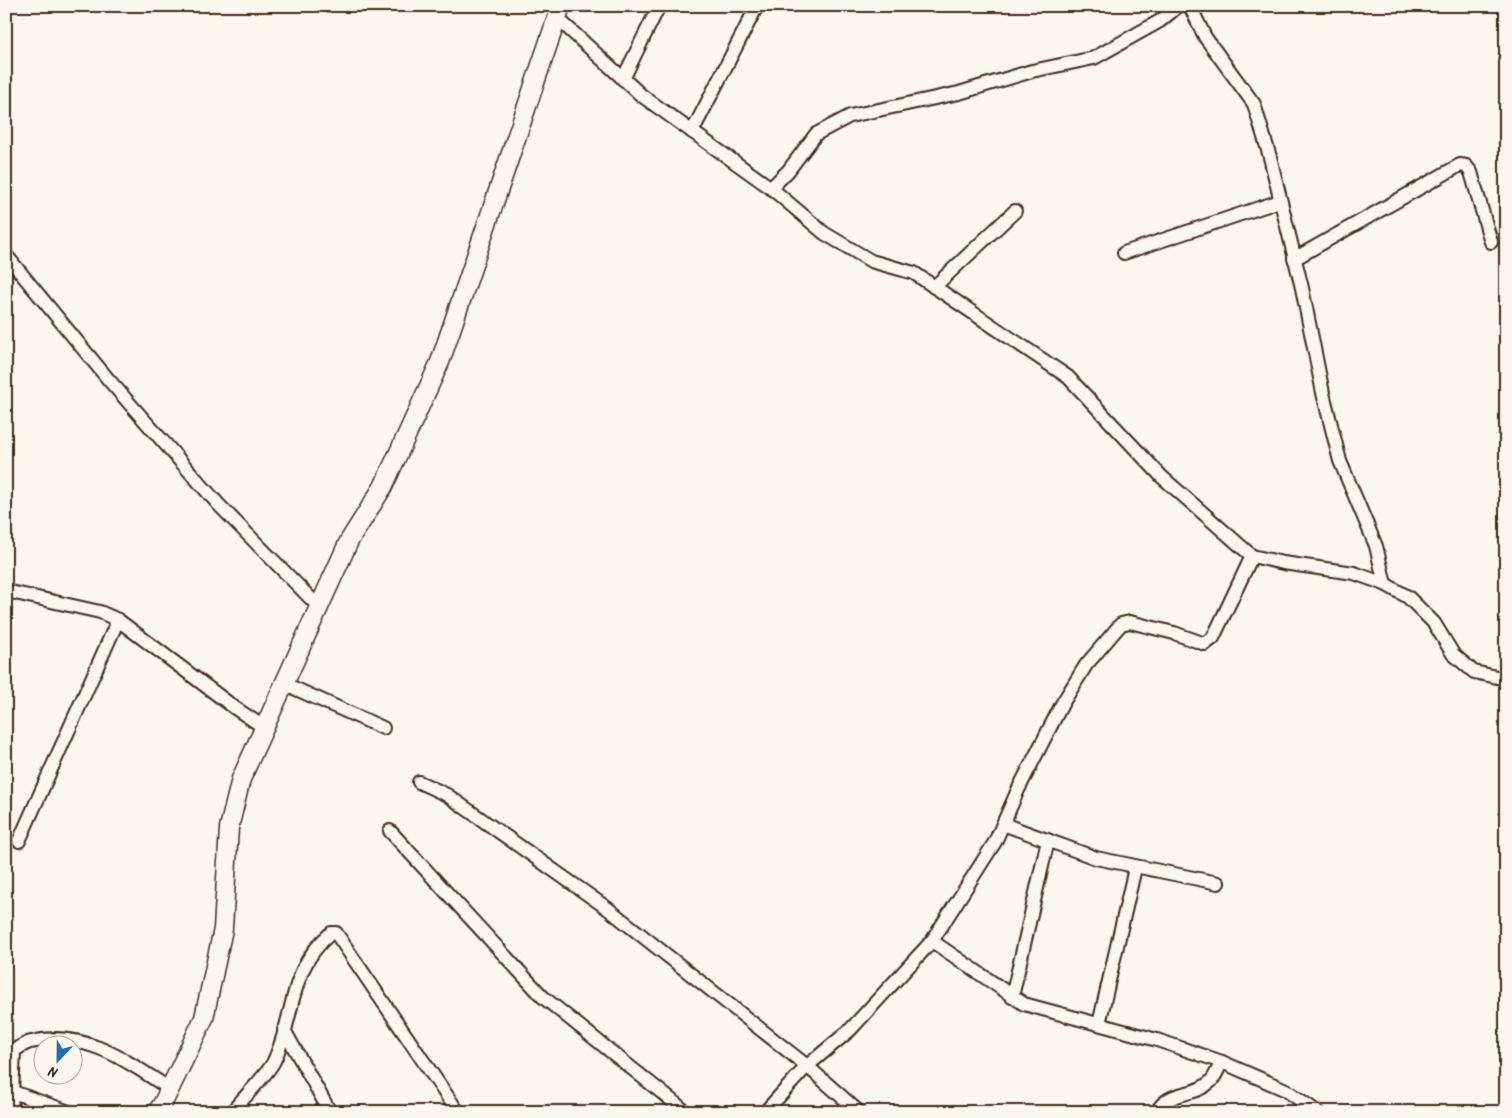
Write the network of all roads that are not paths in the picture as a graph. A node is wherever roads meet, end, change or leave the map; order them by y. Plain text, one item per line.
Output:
1 (658, 6) edge
2 (757, 6) edge
3 (1178, 6) edge
4 (1190, 6) edge
5 (559, 12) edge
6 (623, 79) junction
7 (692, 132) junction
8 (771, 188) junction
9 (1280, 201) junction
10 (1015, 211) dead end
11 (1491, 242) dead end
12 (1124, 253) dead end
13 (6, 255) edge
14 (1294, 260) junction
15 (934, 288) junction
16 (1252, 556) junction
17 (1385, 584) junction
18 (6, 592) edge
19 (319, 608) junction
20 (118, 620) junction
21 (1506, 679) edge
22 (285, 684) junction
23 (265, 728) junction
24 (383, 728) dead end
25 (419, 782) dead end
26 (1003, 824) junction
27 (390, 832) dead end
28 (1048, 840) junction
29 (19, 841) dead end
30 (1135, 868) junction
31 (1218, 883) dead end
32 (932, 941) junction
33 (1012, 997) junction
34 (1099, 1024) junction
35 (284, 1030) junction
36 (10, 1052) edge
37 (1222, 1062) junction
38 (807, 1066) junction
39 (170, 1089) junction
40 (13, 1092) junction
41 (11, 1112) edge
42 (69, 1112) edge
43 (157, 1112) edge
44 (232, 1112) edge
45 (330, 1112) edge
46 (458, 1112) edge
47 (686, 1112) edge
48 (764, 1112) edge
49 (859, 1112) edge
50 (1157, 1112) edge
51 (1316, 1112) edge

1 - 6 street
2 - 7 street
3 - 8 street
4 - 9 street
5 - 6 street
5 - 19 street
6 - 7 street
7 - 8 street
8 - 15 street
9 - 12 street
9 - 14 street
10 - 15 street
11 - 14 street
13 - 19 street
14 - 17 street
15 - 16 street
16 - 17 street
16 - 26 street
17 - 21 street
18 - 20 street
19 - 22 street
20 - 23 street
20 - 29 street
22 - 23 street
22 - 24 street
23 - 39 street
25 - 38 street
26 - 28 street
26 - 32 street
27 - 47 street
28 - 30 street
28 - 33 street
30 - 31 street
30 - 34 street
32 - 33 street
32 - 38 street
33 - 34 street
34 - 37 street
35 - 44 street
35 - 45 street
35 - 46 street
36 - 39 street
36 - 40 street
37 - 50 street
37 - 51 street
38 - 48 street
38 - 49 street
39 - 43 street
40 - 41 street
40 - 42 street

